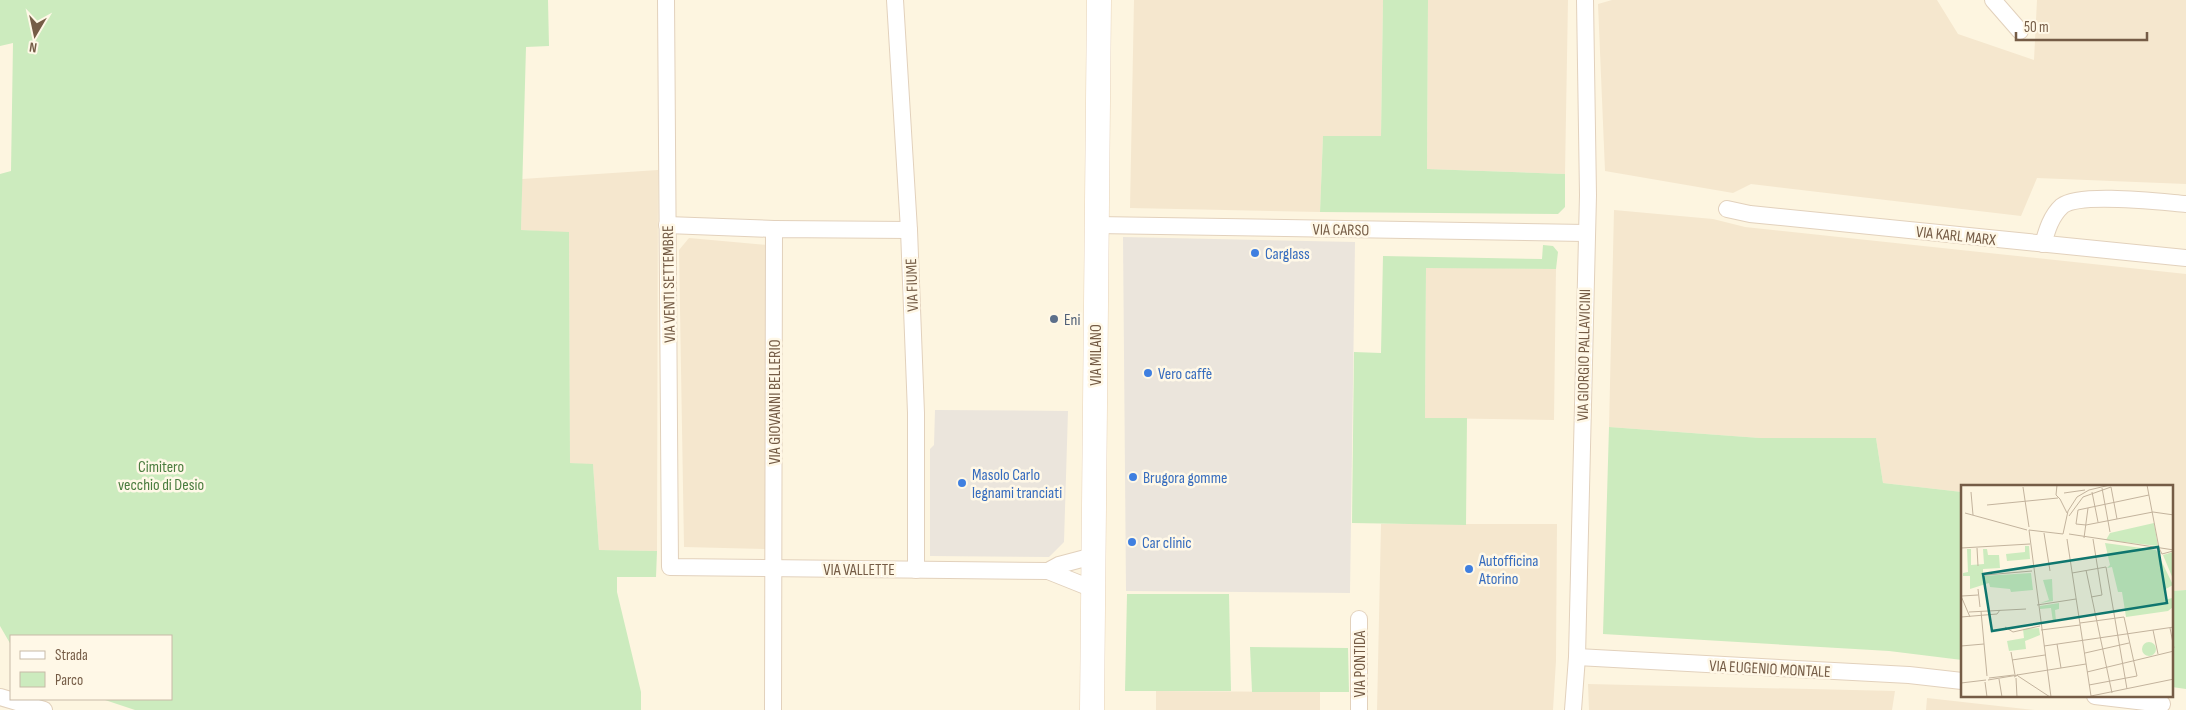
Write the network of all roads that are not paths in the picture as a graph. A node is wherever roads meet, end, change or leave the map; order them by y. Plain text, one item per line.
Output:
1 (666, 0) edge
2 (895, 0) edge
3 (1099, 0) edge
4 (1585, 0) edge
5 (1993, 0) edge
6 (2020, 31) dead end
7 (2186, 204) edge
8 (1727, 210) dead end
9 (667, 225) junction
10 (1096, 225) junction
11 (774, 228) junction
12 (909, 230) junction
13 (1586, 232) junction
14 (2043, 244) junction
15 (2186, 258) edge
16 (1093, 556) junction
17 (670, 567) joint
18 (774, 569) junction
19 (916, 570) junction
20 (1048, 571) junction
21 (1093, 588) junction
22 (1359, 619) dead end
23 (1577, 658) junction
24 (1961, 681) edge
25 (2112, 698) edge
26 (10, 700) edge
27 (2162, 704) dead end
28 (44, 710) edge
29 (773, 710) edge
30 (1092, 710) edge
31 (1358, 710) edge
32 (1573, 710) edge

1 - 9 street, VIA VENTI SETTEMBRE
2 - 12 street, VIA FIUME
3 - 10 main road, VIA MILANO
4 - 13 street, VIA GIORGIO PALLAVICINI
5 - 6 street
7 - 14 street
8 - 14 street, VIA KARL MARX
9 - 11 street
9 - 17 street, VIA VENTI SETTEMBRE
10 - 13 street, VIA CARSO
10 - 16 main road, VIA MILANO
11 - 12 street
11 - 18 street, VIA GIOVANNI BELLERIO
12 - 19 street, VIA FIUME
13 - 23 street, VIA GIORGIO PALLAVICINI
14 - 15 street, VIA KARL MARX
16 - 20 street, VIA VALLETTE
16 - 21 main road, VIA MILANO
17 - 18 street, VIA VALLETTE
18 - 19 street, VIA VALLETTE
18 - 29 street, VIA GIOVANNI BELLERIO
19 - 20 street, VIA VALLETTE
20 - 21 street, VIA VALLETTE
21 - 30 main road, VIA MILANO
22 - 31 street, VIA PONTIDA
23 - 24 street, VIA EUGENIO MONTALE
23 - 32 street, VIA GIORGIO PALLAVICINI
25 - 27 street
26 - 28 street

